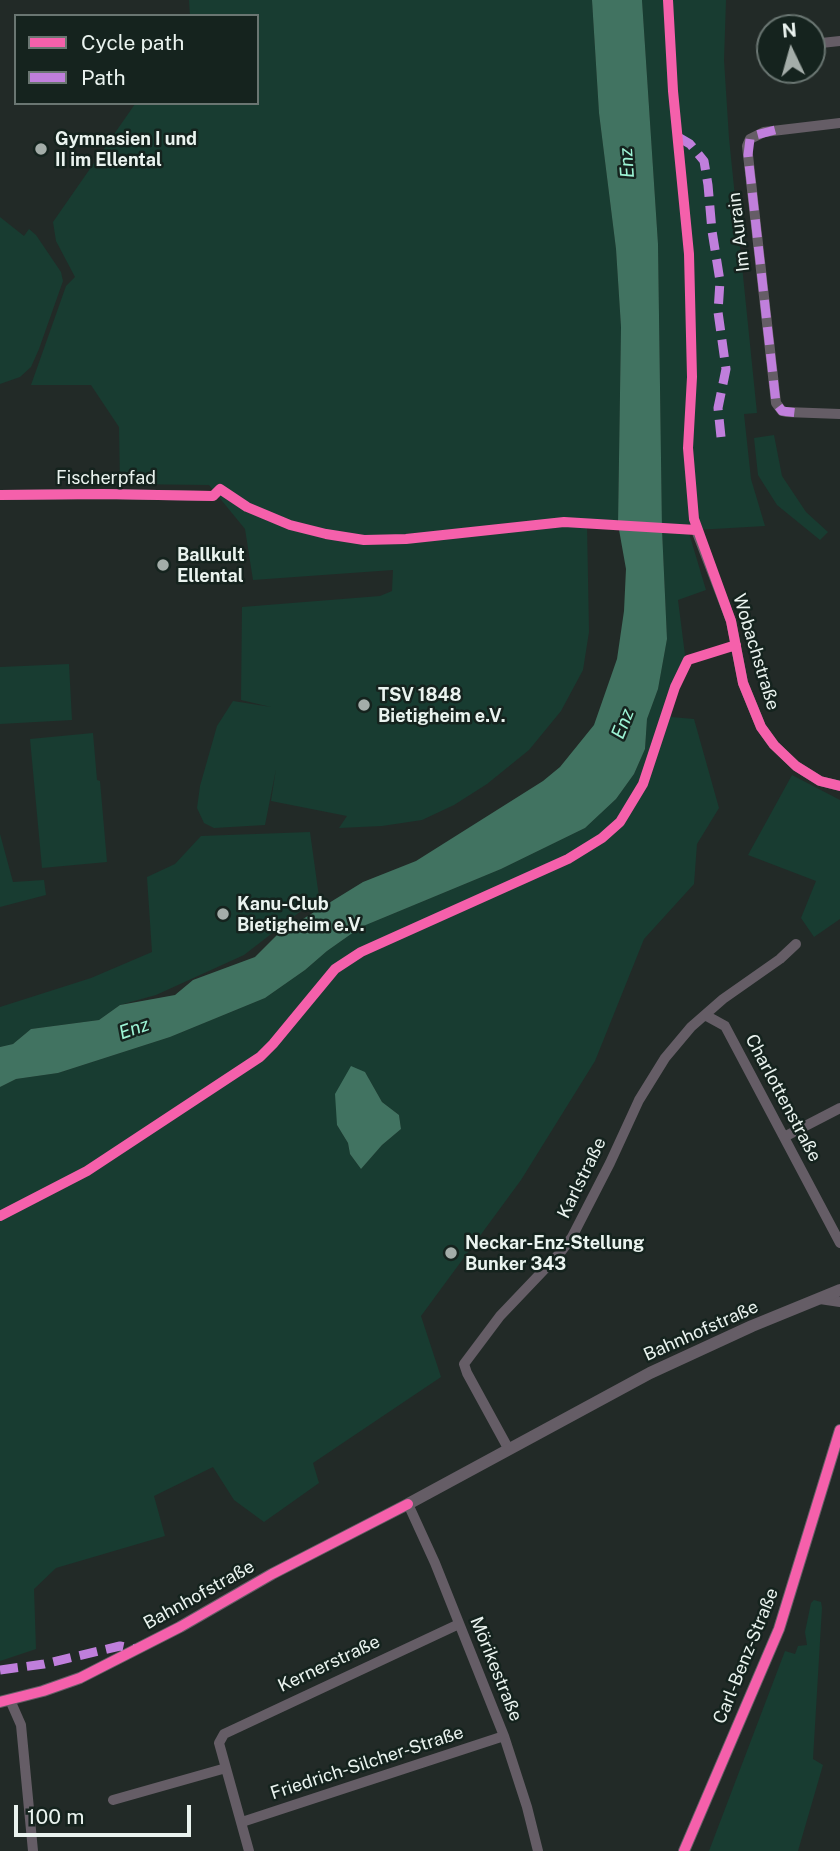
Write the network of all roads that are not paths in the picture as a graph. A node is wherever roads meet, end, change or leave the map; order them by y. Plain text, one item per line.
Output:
1 (840, 123) edge
2 (840, 414) edge
3 (0, 495) edge
4 (213, 496) dead end
5 (696, 530) dead end
6 (840, 786) edge
7 (796, 944) dead end
8 (705, 1015) junction
9 (840, 1108) edge
10 (784, 1137) junction
11 (840, 1243) edge
12 (840, 1290) edge
13 (820, 1299) junction
14 (840, 1302) edge
15 (840, 1430) edge
16 (508, 1448) junction
17 (836, 1454) edge
18 (408, 1504) junction
19 (459, 1624) junction
20 (5, 1701) edge
21 (504, 1736) junction
22 (226, 1768) junction
23 (113, 1800) dead end
24 (242, 1822) junction
25 (33, 1851) edge
26 (249, 1851) edge
27 (538, 1851) edge
28 (684, 1851) edge

1 - 2 street, Im Aurain
3 - 4 street, Fischerpfad
5 - 6 street, Wobachstraße
7 - 8 street, Karlstraße
8 - 10 street, Charlottenstraße
8 - 16 street, Karlstraße
9 - 10 street
10 - 11 street, Charlottenstraße
12 - 13 street, Bahnhofstraße
13 - 14 street
13 - 16 street, Bahnhofstraße
15 - 17 street, Carl-Benz-Straße
16 - 18 street, Bahnhofstraße
17 - 28 street, Carl-Benz-Straße
18 - 19 street, Mörikestraße
18 - 20 street, Bahnhofstraße
19 - 21 street, Mörikestraße
19 - 22 street, Kernerstraße
20 - 25 street
21 - 24 street, Friedrich-Silcher-Straße
21 - 27 street, Mörikestraße
22 - 23 street
22 - 24 street
24 - 26 street

